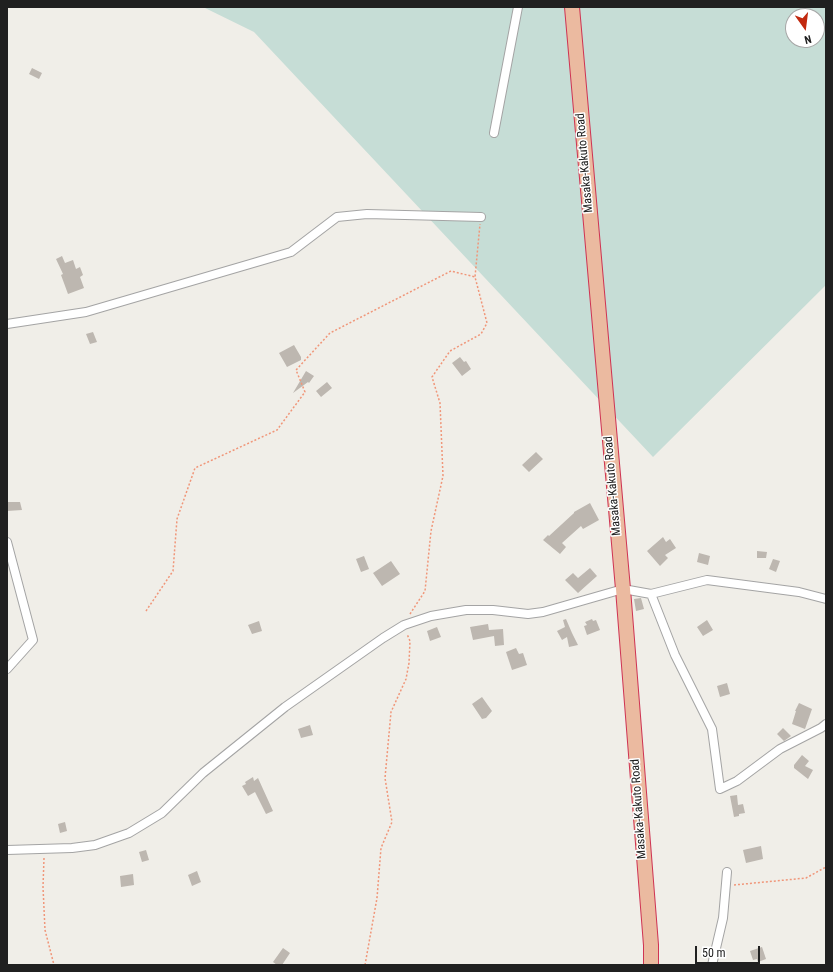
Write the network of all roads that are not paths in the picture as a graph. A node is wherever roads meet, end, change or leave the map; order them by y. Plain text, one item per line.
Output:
1 (518, 7) edge
2 (572, 7) edge
3 (494, 133) dead end
4 (481, 216) road end
5 (7, 324) edge
6 (7, 542) edge
7 (623, 589) junction
8 (651, 594) junction
9 (826, 599) edge
10 (7, 669) edge
11 (826, 724) edge
12 (7, 850) edge
13 (728, 872) dead end
14 (651, 965) edge
15 (712, 965) edge

1 - 3 street
2 - 7 highway, Masaka-Kakuto Road
4 - 5 street
6 - 10 street
7 - 8 street
7 - 12 street
7 - 14 highway, Masaka-Kakuto Road
8 - 9 street
8 - 11 street
13 - 15 street

